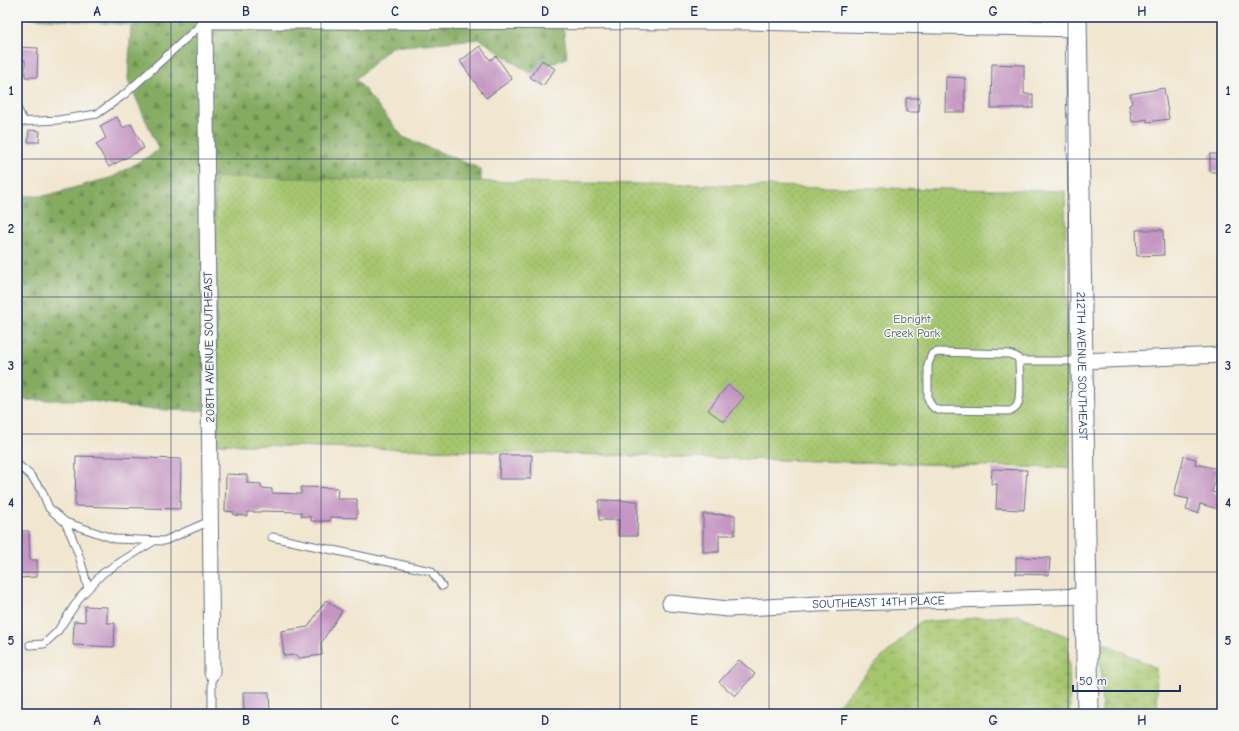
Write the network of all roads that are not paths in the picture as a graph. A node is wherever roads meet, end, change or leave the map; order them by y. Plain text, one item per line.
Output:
1 (205, 21) junction
2 (1076, 23) edge
3 (17, 108) edge
4 (21, 122) edge
5 (1222, 355) edge
6 (1019, 361) junction
7 (1082, 361) junction
8 (17, 464) edge
9 (211, 521) junction
10 (65, 522) junction
11 (272, 537) dead end
12 (154, 540) junction
13 (442, 586) dead end
14 (88, 589) junction
15 (1087, 596) junction
16 (670, 603) dead end
17 (30, 645) dead end
18 (212, 673) joint
19 (212, 714) edge
20 (1088, 714) edge

1 - 2 street
1 - 4 lane
1 - 9 street, 208TH AVENUE SOUTHEAST
2 - 7 street, 212TH AVENUE SOUTHEAST
3 - 4 lane
5 - 7 street
6 - 6 lane
6 - 7 lane
7 - 15 street, 212TH AVENUE SOUTHEAST
8 - 10 lane
9 - 12 lane
9 - 18 street, 208TH AVENUE SOUTHEAST
10 - 12 lane
10 - 14 lane
11 - 13 lane
12 - 14 lane
14 - 17 lane
15 - 16 street, SOUTHEAST 14TH PLACE
15 - 20 street, 212TH AVENUE SOUTHEAST
18 - 19 lane

